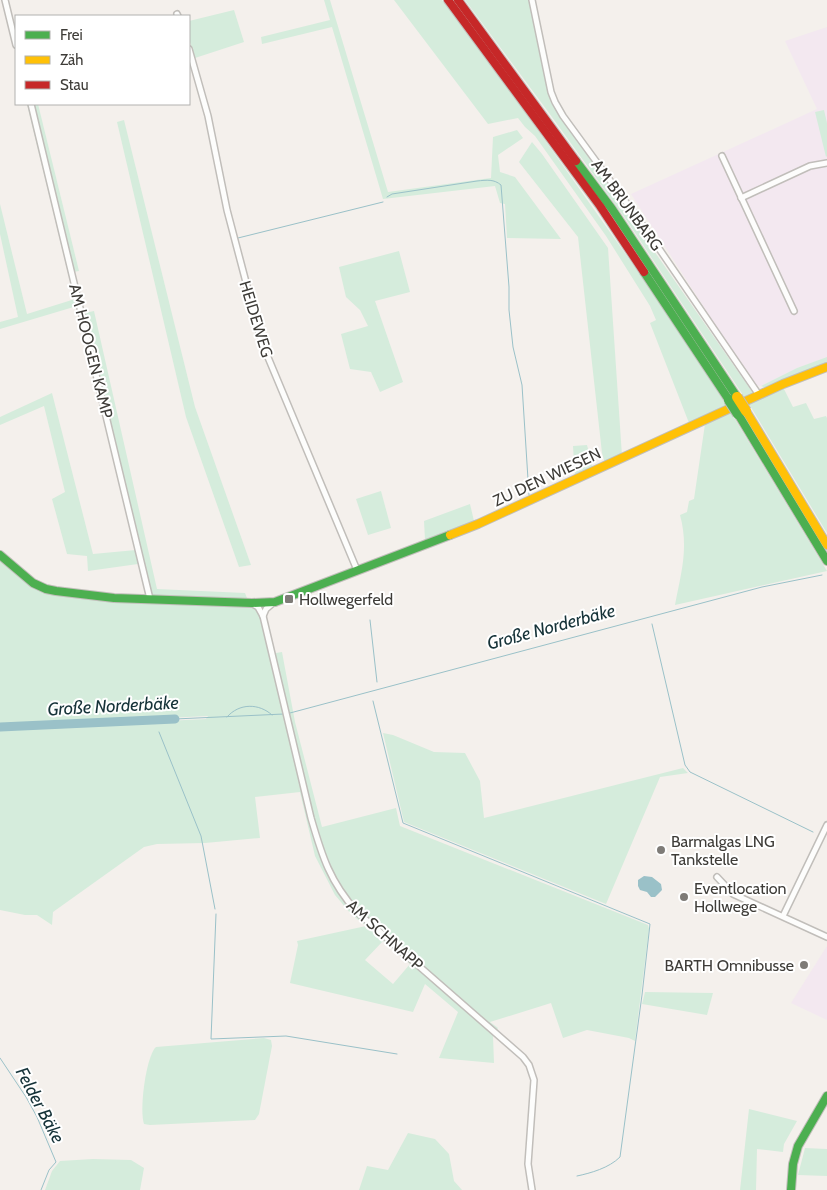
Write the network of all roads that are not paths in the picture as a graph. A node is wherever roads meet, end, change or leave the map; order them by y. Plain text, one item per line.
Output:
1 (5, 0) edge
2 (448, 0) edge
3 (458, 0) edge
4 (532, 0) edge
5 (15, 41) edge
6 (190, 56) edge
7 (31, 105) edge
8 (722, 156) dead end
9 (827, 163) edge
10 (741, 198) junction
11 (794, 311) dead end
12 (827, 367) edge
13 (759, 395) junction
14 (733, 398) junction
15 (742, 413) junction
16 (827, 545) edge
17 (0, 555) edge
18 (827, 561) edge
19 (358, 570) junction
20 (150, 599) junction
21 (275, 602) junction
22 (252, 603) junction
23 (263, 616) junction
24 (827, 825) edge
25 (717, 876) dead end
26 (783, 916) junction
27 (827, 938) edge
28 (827, 1096) edge
29 (532, 1190) edge
30 (791, 1190) edge

1 - 5 street
2 - 14 main road
3 - 14 main road
4 - 13 street, AM BRUNBARG
6 - 19 street, HEIDEWEG
7 - 20 street, AM HOOGEN KAMP
8 - 10 street
9 - 10 street
10 - 11 street
12 - 13 main road, ZU DEN WIESEN
13 - 19 main road, ZU DEN WIESEN
14 - 15 main road, bridge
15 - 16 main road
15 - 18 main road
17 - 20 main road, ZU DEN WIESEN
19 - 21 main road, ZU DEN WIESEN
20 - 22 main road, ZU DEN WIESEN
21 - 22 main road, ZU DEN WIESEN
21 - 23 street
22 - 23 street, AM SCHNAPP
23 - 29 street, AM SCHNAPP
24 - 26 street
25 - 26 street
26 - 27 street
28 - 30 main road

